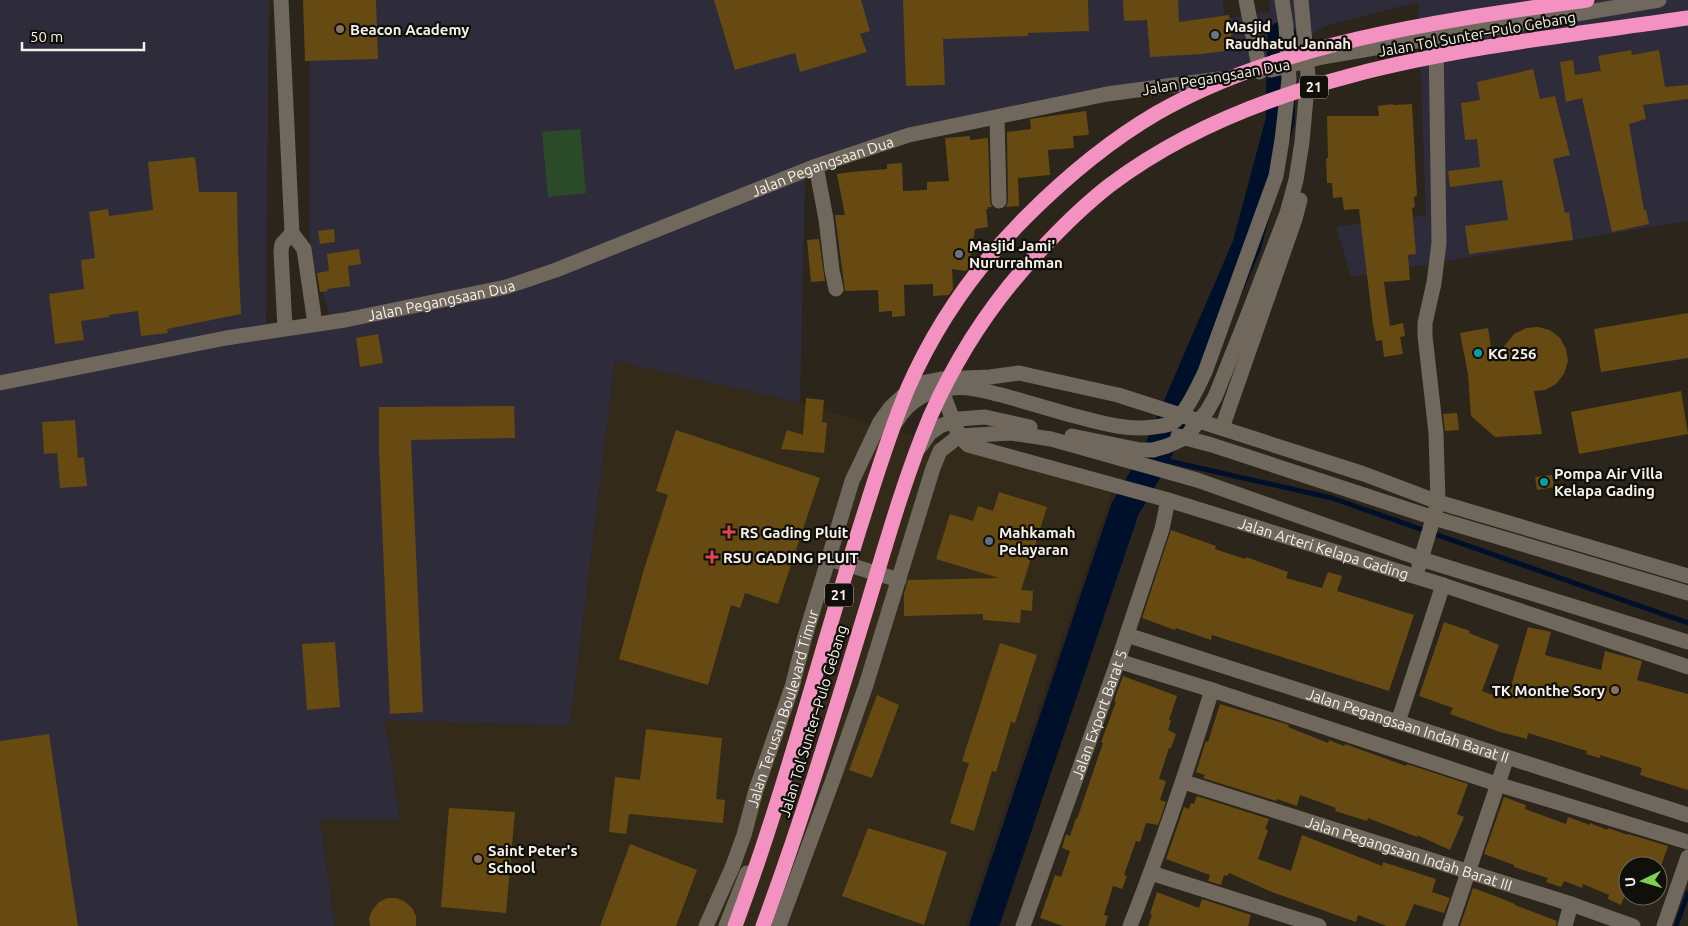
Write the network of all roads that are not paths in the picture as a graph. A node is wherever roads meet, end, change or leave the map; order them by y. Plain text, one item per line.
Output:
1 (281, 0) edge
2 (1246, 0) edge
3 (1282, 0) edge
4 (1301, 0) edge
5 (1310, 0) edge
6 (1587, 0) edge
7 (1658, 0) edge
8 (1688, 18) edge
9 (1436, 38) junction
10 (1318, 58) junction
11 (1264, 71) junction
12 (997, 118) junction
13 (816, 166) junction
14 (998, 201) dead end
15 (292, 232) junction
16 (836, 289) dead end
17 (315, 324) junction
18 (278, 329) junction
19 (990, 377) junction
20 (941, 379) junction
21 (0, 383) edge
22 (1218, 427) junction
23 (959, 436) junction
24 (1162, 498) junction
25 (1438, 502) junction
26 (1434, 520) junction
27 (1422, 558) junction
28 (829, 559) junction
29 (1688, 576) edge
30 (1415, 577) junction
31 (899, 580) junction
32 (1443, 585) junction
33 (1688, 593) edge
34 (1127, 634) junction
35 (1688, 642) edge
36 (1118, 661) junction
37 (1688, 667) edge
38 (1212, 690) junction
39 (1398, 722) junction
40 (1506, 759) junction
41 (1184, 782) junction
42 (1498, 783) junction
43 (1688, 815) edge
44 (1688, 842) edge
45 (1688, 857) edge
46 (1468, 872) junction
47 (1151, 873) junction
48 (1571, 904) junction
49 (706, 926) edge
50 (726, 926) edge
51 (735, 926) edge
52 (762, 926) edge
53 (779, 926) edge
54 (1023, 926) edge
55 (1130, 926) edge
56 (1319, 926) edge
57 (1450, 926) edge
58 (1565, 926) edge
59 (1633, 926) edge
60 (1664, 926) edge

1 - 15 street
2 - 11 street
3 - 50 street
4 - 52 street
5 - 10 street
6 - 51 highway, Jalan Tol Sunter–Pulo Gebang / 21
7 - 9 street, Jalan Pegangsaan Dua
8 - 52 highway, Jalan Tol Sunter–Pulo Gebang / 21
9 - 10 street, Jalan Pegangsaan Dua
9 - 25 street
10 - 11 street, Jalan Pegangsaan Dua
10 - 22 street
11 - 12 street, Jalan Pegangsaan Dua
12 - 13 street, Jalan Pegangsaan Dua
12 - 14 street
13 - 16 street
13 - 17 street, Jalan Pegangsaan Dua
15 - 17 street
15 - 18 street
17 - 18 street, Jalan Pegangsaan Dua
18 - 21 street, Jalan Pegangsaan Dua
19 - 20 street
19 - 22 street
19 - 26 street
20 - 23 street
20 - 28 street, Jalan Terusan Boulevard Timur
22 - 25 street
23 - 24 street, Jalan Arteri Kelapa Gading
23 - 27 street, Jalan Arteri Kelapa Gading
23 - 31 street
24 - 30 street, Jalan Arteri Kelapa Gading
24 - 34 street, Jalan Export Barat 5
25 - 26 street
25 - 29 street
26 - 27 street
26 - 33 street
27 - 30 street
27 - 35 street, Jalan Arteri Kelapa Gading
28 - 31 street
28 - 49 street, Jalan Terusan Boulevard Timur
30 - 32 street, Jalan Arteri Kelapa Gading
31 - 53 street
32 - 37 street, Jalan Arteri Kelapa Gading
32 - 39 street
34 - 36 street, Jalan Export Barat 5
34 - 39 street, Jalan Pegangsaan Indah Barat II
36 - 38 street, Jalan Pegangsaan Indah Barat II
36 - 54 street, Jalan Export Barat 5
38 - 41 street
38 - 42 street, Jalan Pegangsaan Indah Barat II
39 - 40 street, Jalan Pegangsaan Indah Barat II
40 - 42 street
40 - 43 street, Jalan Pegangsaan Indah Barat II
41 - 46 street, Jalan Pegangsaan Indah Barat III
41 - 47 street
42 - 44 street, Jalan Pegangsaan Indah Barat II
42 - 46 street
45 - 60 street
46 - 48 street, Jalan Pegangsaan Indah Barat III
46 - 57 street
47 - 55 street
47 - 56 street
48 - 58 street
48 - 59 street, Jalan Pegangsaan Indah Barat III

